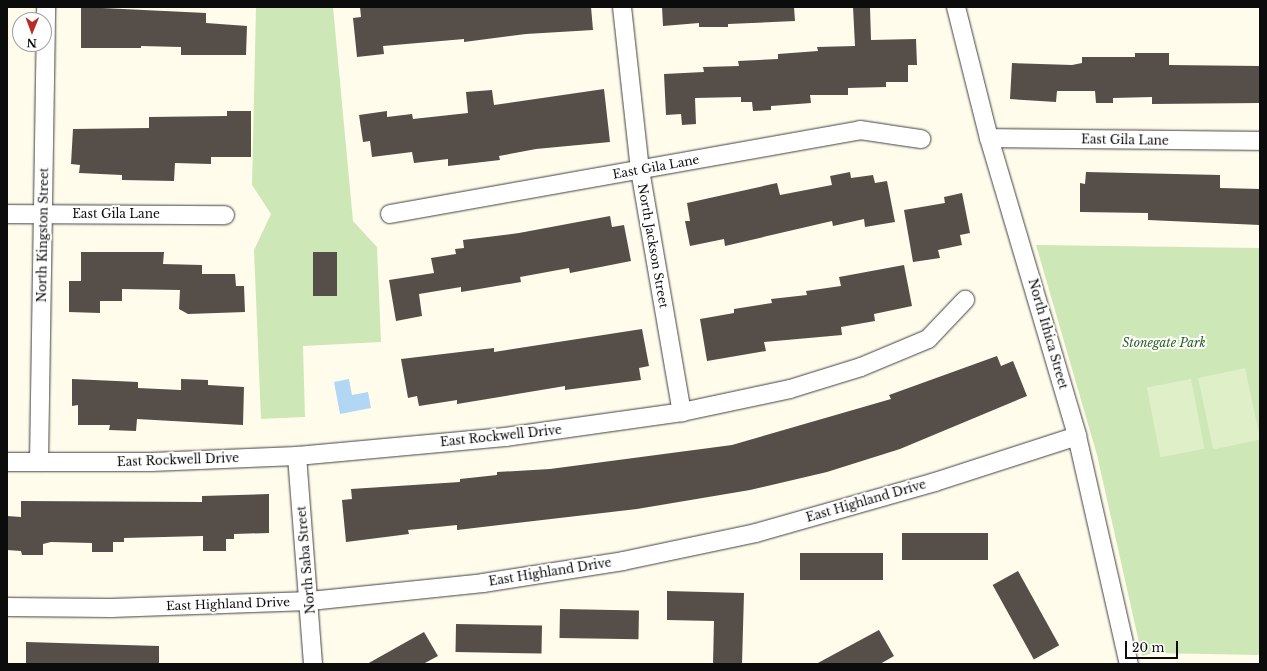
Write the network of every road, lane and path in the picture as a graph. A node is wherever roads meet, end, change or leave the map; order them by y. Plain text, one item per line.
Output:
1 (46, 7) edge
2 (622, 7) edge
3 (956, 7) edge
4 (989, 138) junction
5 (921, 139) dead end
6 (1260, 141) edge
7 (640, 170) junction
8 (7, 214) edge
9 (44, 214) junction
10 (390, 214) dead end
11 (225, 215) dead end
12 (965, 300) dead end
13 (682, 412) junction
14 (1077, 436) junction
15 (297, 456) junction
16 (7, 462) edge
17 (39, 462) junction
18 (310, 601) junction
19 (7, 607) edge
20 (313, 664) edge
21 (1129, 664) edge

1 - 9 street, North Kingston Street
2 - 7 street, North Jackson Street
3 - 4 street, North Ithica Street
4 - 6 street, East Gila Lane
4 - 14 street, North Ithica Street
5 - 7 street, East Gila Lane
7 - 10 street, East Gila Lane
7 - 13 street, North Jackson Street
8 - 9 street, East Gila Lane
9 - 11 street, East Gila Lane
9 - 17 street, North Kingston Street
12 - 13 street, East Rockwell Drive
13 - 15 street, East Rockwell Drive
14 - 18 street, East Highland Drive
14 - 21 street, North Ithica Street
15 - 17 street, East Rockwell Drive
15 - 18 street, North Saba Street
16 - 17 street, East Rockwell Drive
18 - 19 street, East Highland Drive
18 - 20 street, North Saba Street

